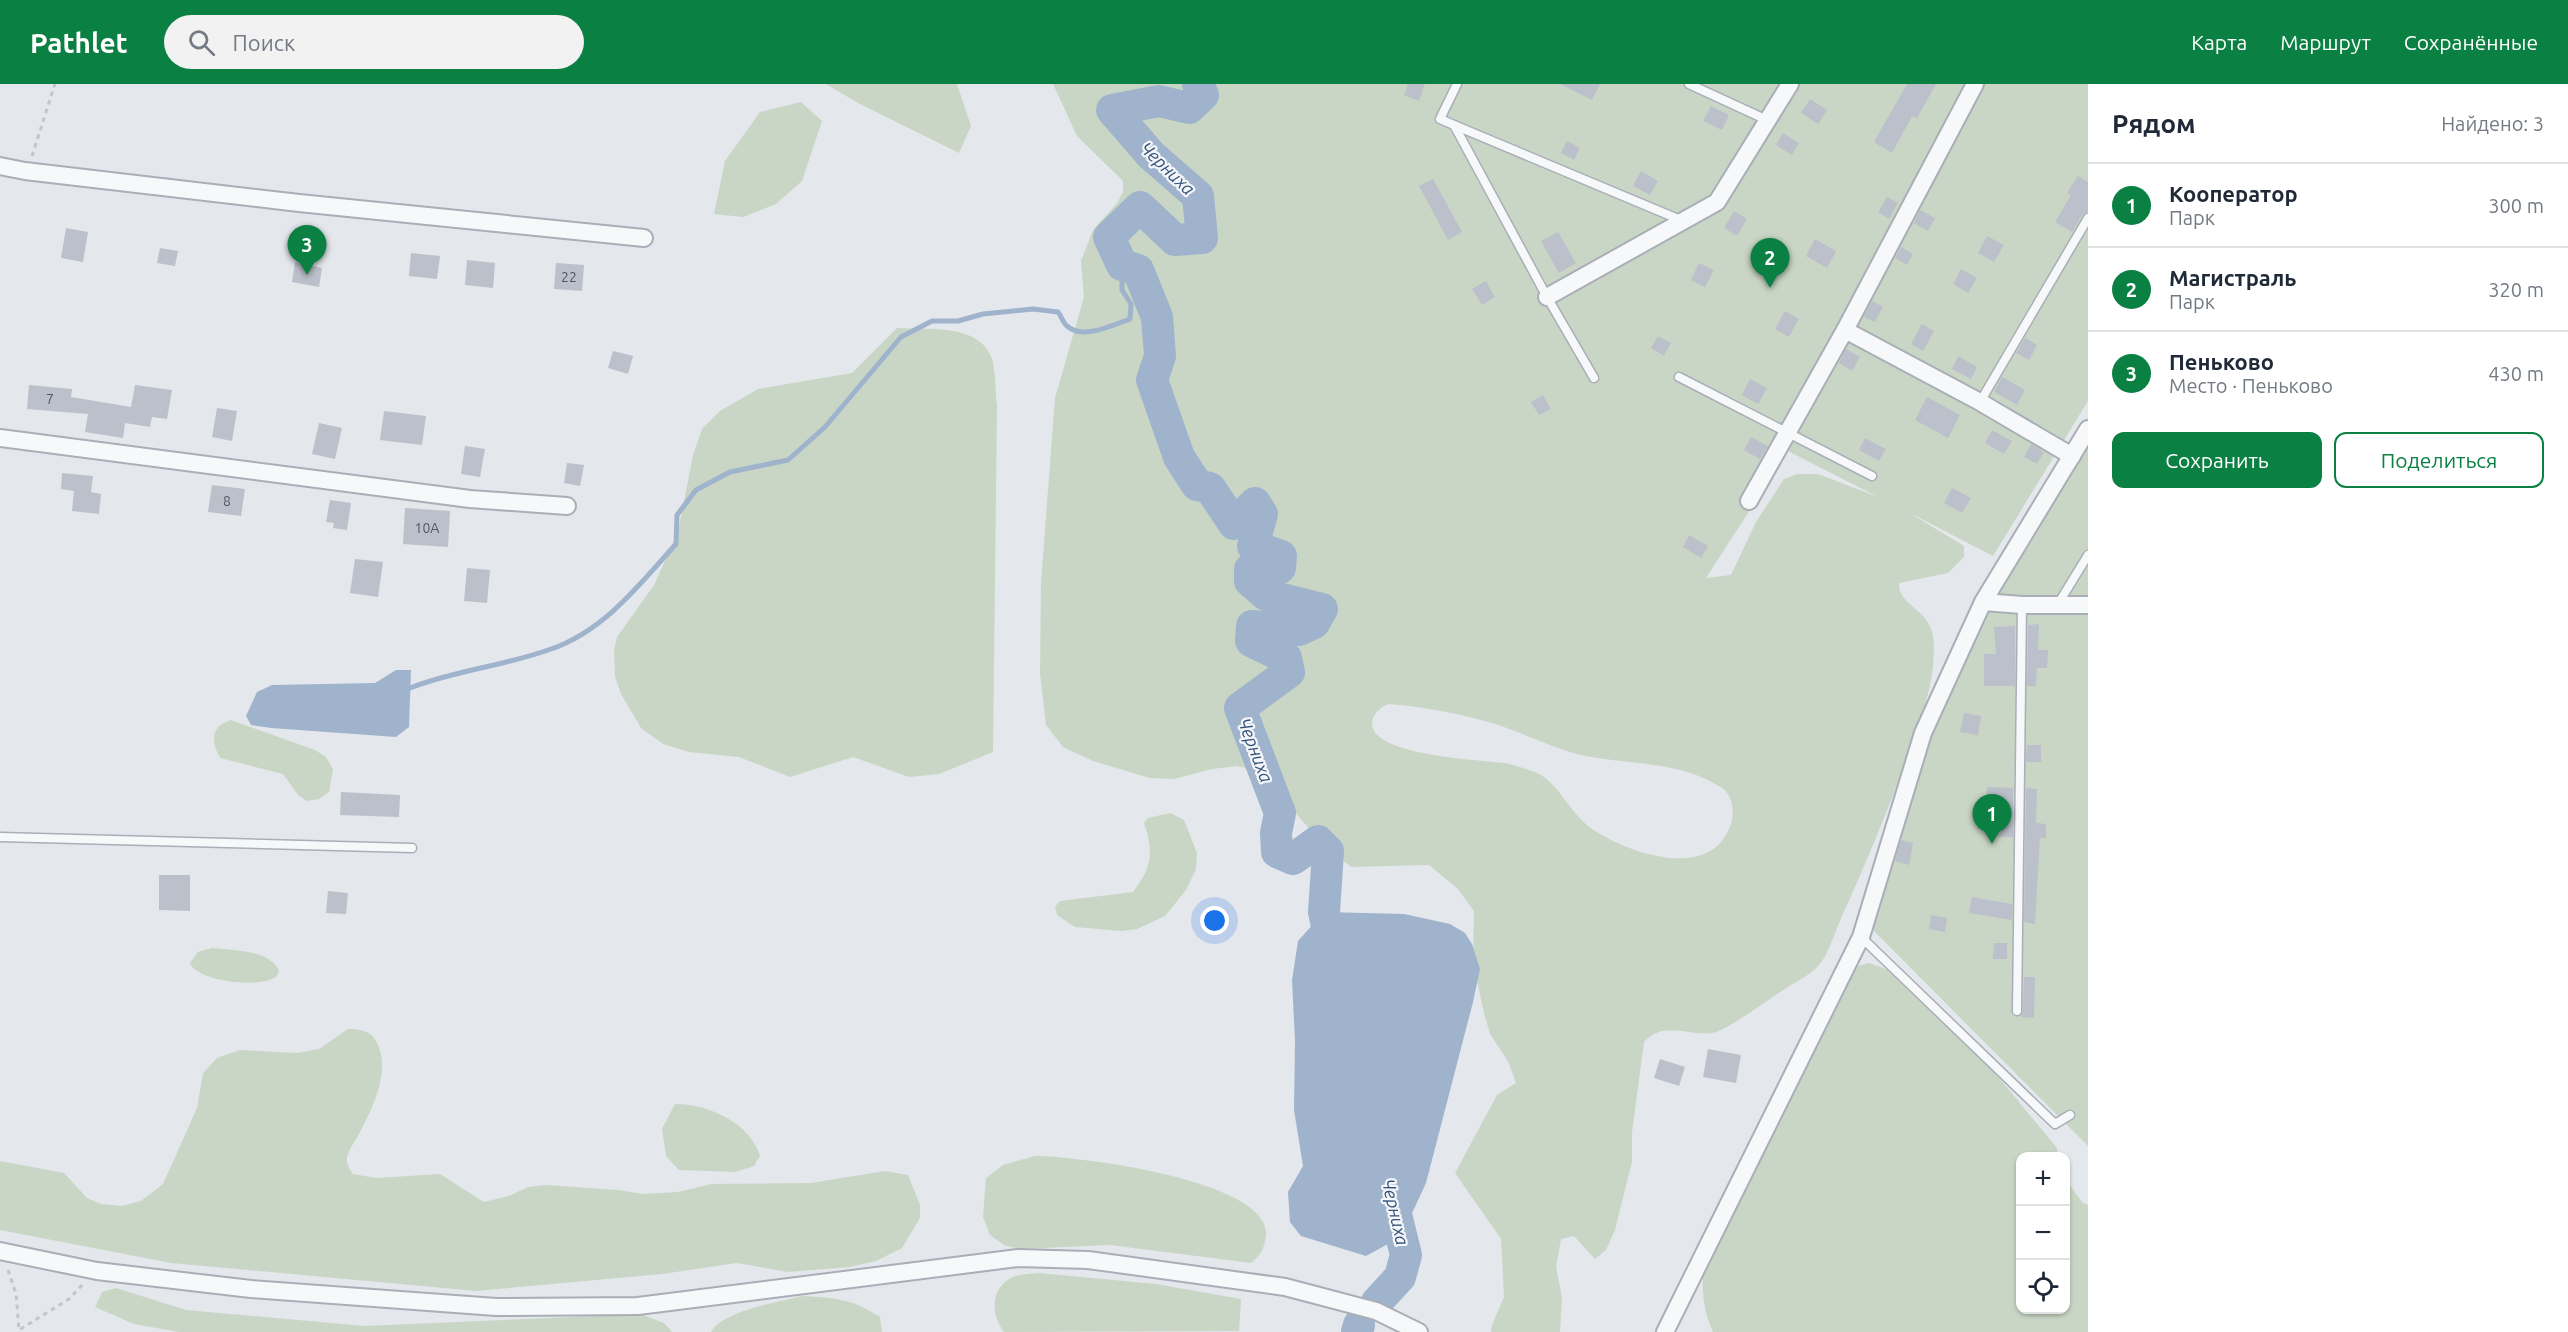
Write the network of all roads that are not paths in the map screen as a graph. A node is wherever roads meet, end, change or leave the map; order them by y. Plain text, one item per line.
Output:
1 (1457, 84) edge
2 (1689, 84) edge
3 (1790, 84) edge
4 (1975, 84) edge
5 (1767, 120) junction
6 (1454, 125) junction
7 (0, 166) edge
8 (2088, 218) edge
9 (1684, 221) junction
10 (644, 238) dead end
11 (1546, 297) junction
12 (1845, 330) junction
13 (1679, 377) dead end
14 (1594, 378) dead end
15 (1980, 402) junction
16 (2088, 429) edge
17 (1787, 434) junction
18 (0, 438) edge
19 (2072, 456) junction
20 (1872, 476) dead end
21 (1749, 501) dead end
22 (567, 506) dead end
23 (2088, 555) edge
24 (1983, 602) junction
25 (2058, 604) junction
26 (2022, 605) junction
27 (2088, 605) edge
28 (0, 837) edge
29 (412, 848) dead end
30 (1861, 937) junction
31 (2017, 1011) dead end
32 (2070, 1115) dead end
33 (1, 1251) edge
34 (1419, 1332) edge
35 (1665, 1332) edge

1 - 6 lane
2 - 5 lane
3 - 5 street
4 - 12 street
5 - 9 street
6 - 9 lane
6 - 11 lane
7 - 10 street
8 - 15 lane
9 - 11 street
11 - 14 lane
12 - 15 street
12 - 17 street
13 - 17 lane
15 - 19 street
16 - 19 street
17 - 20 lane
17 - 21 street
18 - 22 street
19 - 24 street
23 - 25 lane
24 - 26 street
24 - 30 street
25 - 26 street
25 - 27 street
26 - 31 lane
28 - 29 lane
30 - 32 lane
30 - 35 street
33 - 34 street

